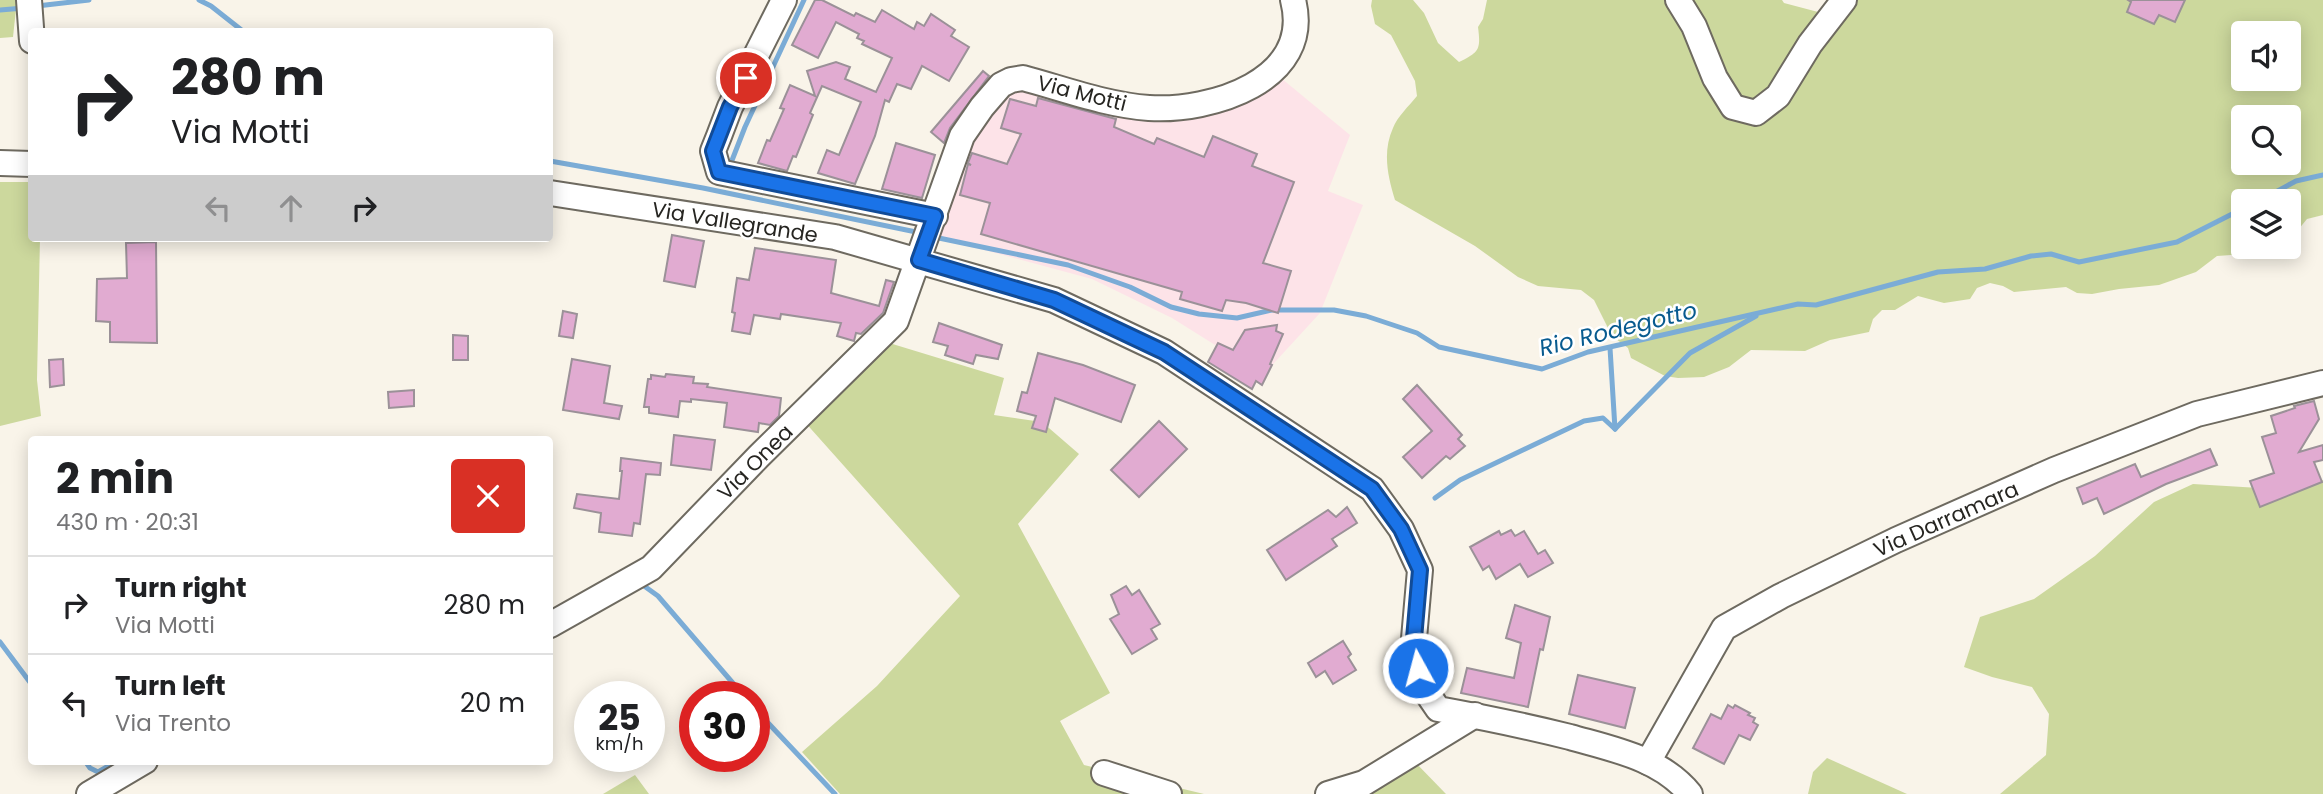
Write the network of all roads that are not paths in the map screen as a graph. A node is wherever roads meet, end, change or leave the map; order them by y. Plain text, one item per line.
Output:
1 (784, 0) edge
2 (1293, 0) edge
3 (1678, 0) edge
4 (1844, 0) edge
5 (29, 7) edge
6 (31, 28) edge
7 (0, 163) edge
8 (28, 164) edge
9 (553, 193) edge
10 (927, 236) junction
11 (2323, 383) edge
12 (553, 623) edge
13 (1475, 715) junction
14 (1648, 762) junction
15 (138, 765) edge
16 (1104, 773) dead end
17 (89, 794) edge
18 (1169, 794) edge
19 (1328, 794) edge
20 (1690, 794) edge

1 - 10 street
2 - 10 street, Via Motti
3 - 4 street
5 - 6 street
7 - 8 street
9 - 10 street, Via Vallegrande
10 - 12 street, Via Onea
10 - 13 street
11 - 14 street, Via Darramara
13 - 14 street
13 - 19 street
14 - 20 street
15 - 17 street
16 - 18 street

